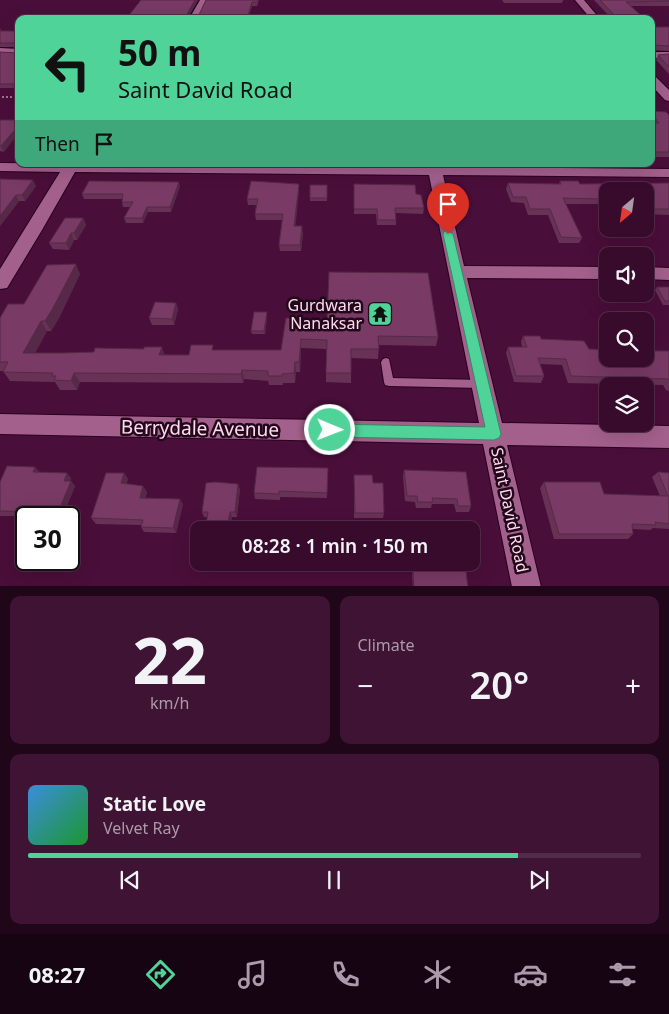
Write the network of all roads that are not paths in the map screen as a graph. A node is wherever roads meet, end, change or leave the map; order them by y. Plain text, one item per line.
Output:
1 (204, 0) edge
2 (579, 0) edge
3 (196, 15) edge
4 (592, 15) edge
5 (0, 52) edge
6 (15, 52) edge
7 (655, 55) edge
8 (669, 56) edge
9 (655, 82) edge
10 (669, 96) edge
11 (0, 167) edge
12 (15, 167) edge
13 (70, 167) edge
14 (144, 167) edge
15 (435, 171) junction
16 (669, 173) edge
17 (456, 272) junction
18 (599, 273) edge
19 (654, 273) edge
20 (669, 274) edge
21 (0, 283) edge
22 (386, 362) dead end
23 (482, 384) junction
24 (0, 424) edge
25 (494, 434) junction
26 (669, 437) edge
27 (527, 586) edge

1 - 3 street
2 - 4 street
5 - 6 street
7 - 8 street
9 - 10 street
11 - 12 street
13 - 21 street
14 - 15 street
15 - 16 street
15 - 17 street, Saint David Road
17 - 18 street
17 - 23 street, Saint David Road
19 - 20 street
22 - 23 lane
23 - 25 street, Saint David Road
24 - 25 street, Berrydale Avenue
25 - 26 street, Berrydale Avenue
25 - 27 street, Saint David Road

